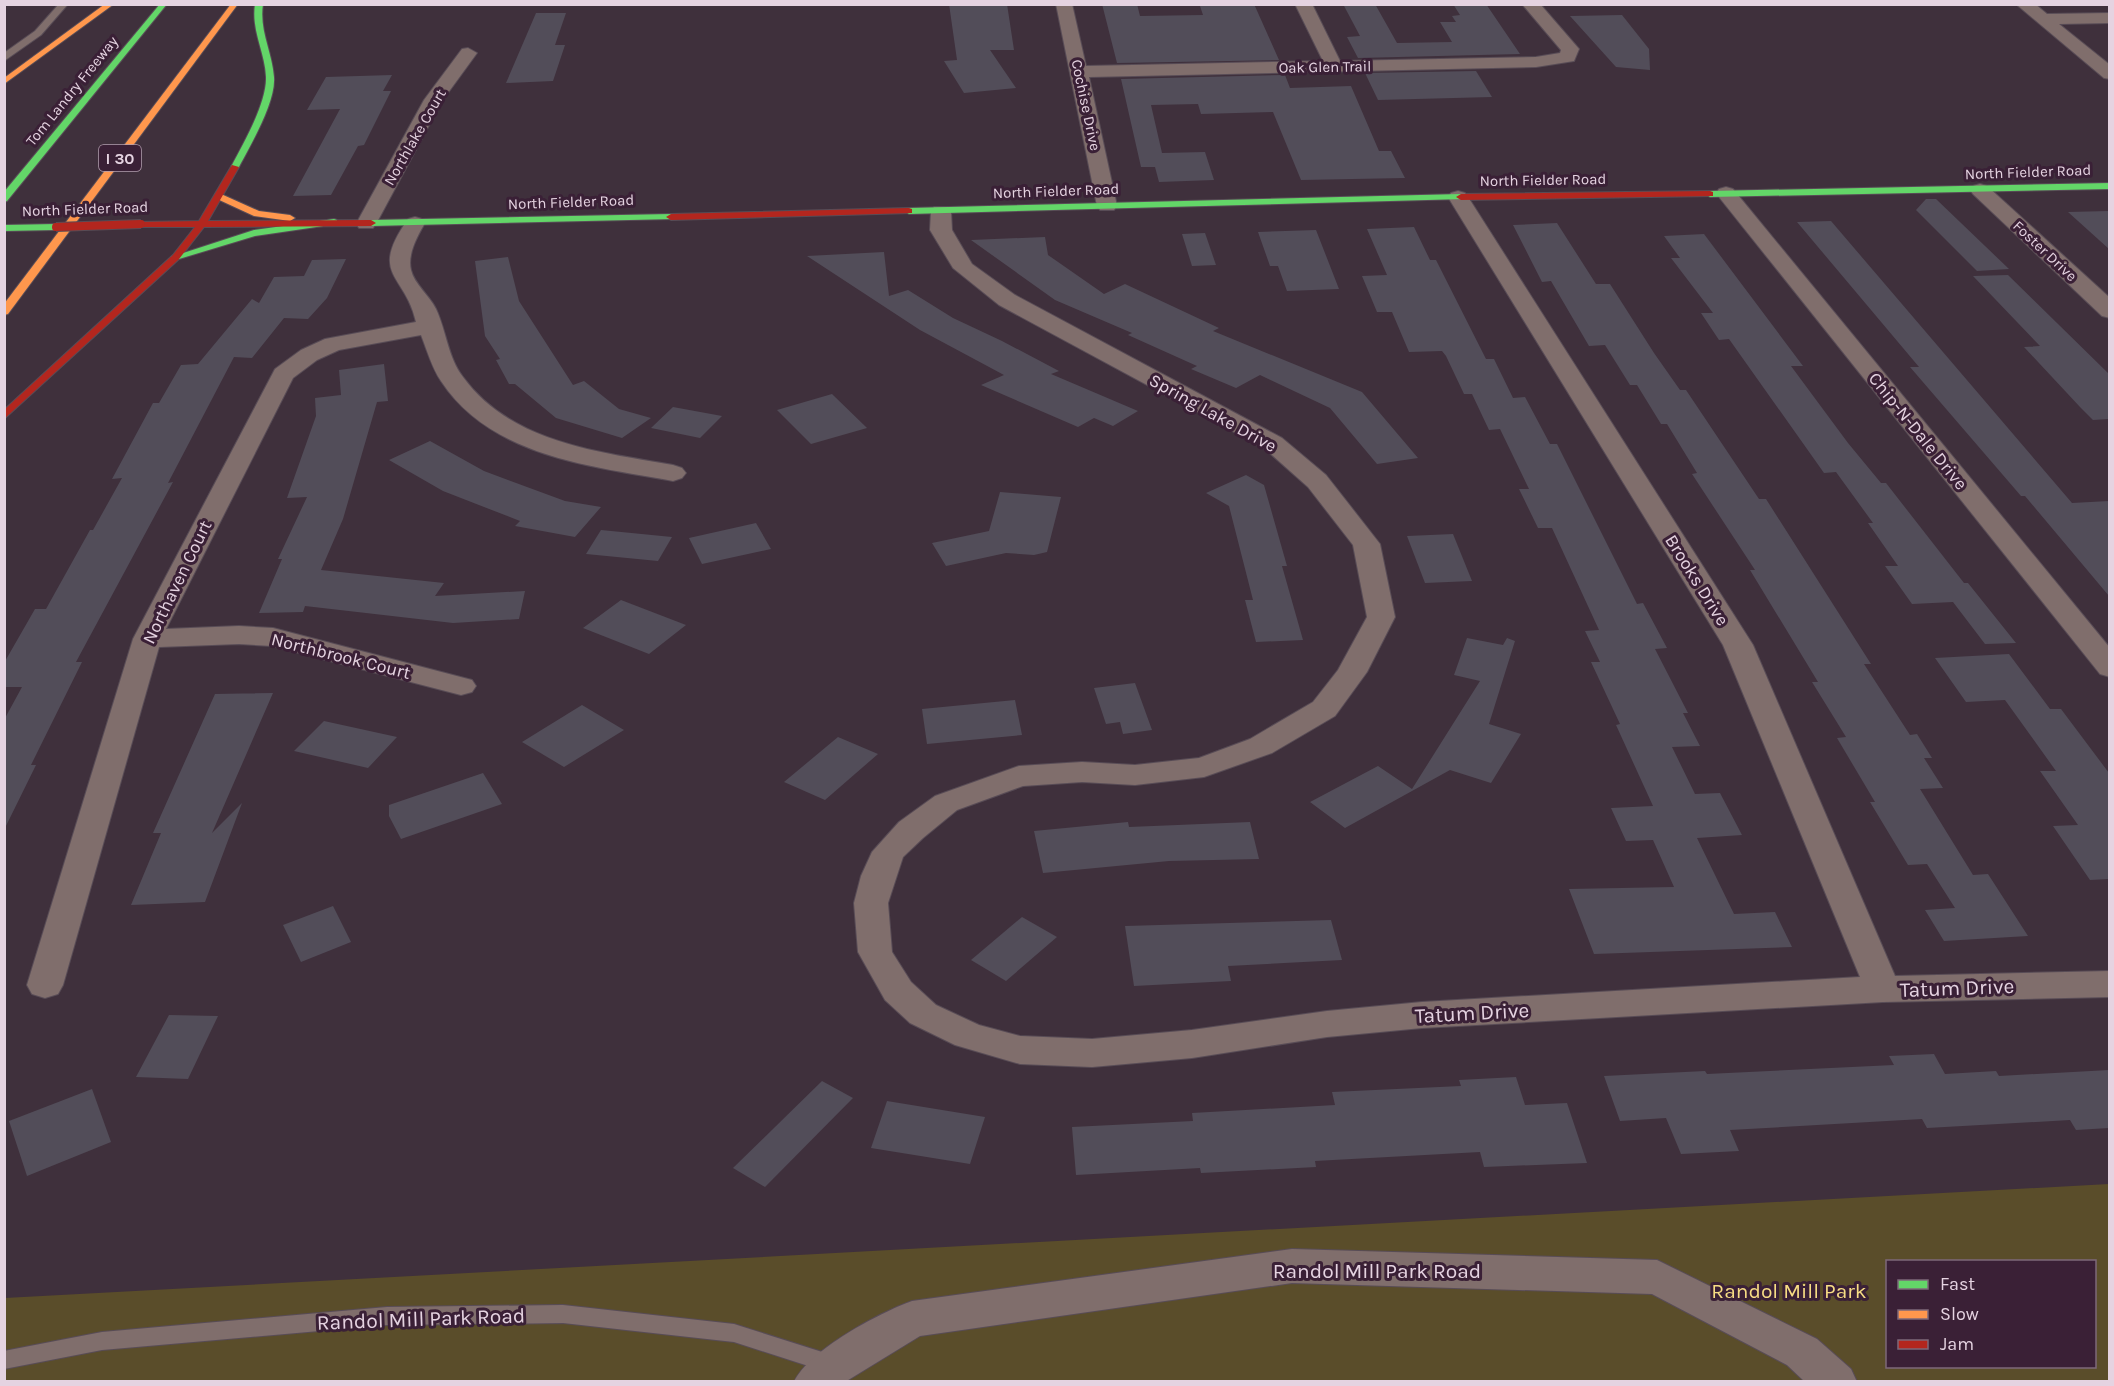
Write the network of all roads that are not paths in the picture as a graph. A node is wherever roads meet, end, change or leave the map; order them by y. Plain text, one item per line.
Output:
1 (64, 4) edge
2 (111, 4) edge
3 (164, 4) edge
4 (235, 4) edge
5 (259, 4) edge
6 (1064, 4) edge
7 (1303, 4) edge
8 (1530, 4) edge
9 (2024, 4) edge
10 (2109, 18) edge
11 (2043, 19) junction
12 (468, 53) dead end
13 (4, 58) edge
14 (1334, 66) junction
15 (1079, 72) junction
16 (2109, 74) edge
17 (4, 82) edge
18 (2109, 186) edge
19 (1980, 190) junction
20 (1726, 194) junction
21 (219, 196) junction
22 (1458, 197) junction
23 (4, 199) edge
24 (1107, 206) junction
25 (941, 211) junction
26 (203, 222) junction
27 (334, 222) junction
28 (415, 223) junction
29 (366, 224) junction
30 (4, 228) edge
31 (176, 257) junction
32 (2109, 311) edge
33 (4, 312) edge
34 (429, 327) junction
35 (4, 416) edge
36 (673, 473) dead end
37 (147, 639) junction
38 (2109, 668) edge
39 (461, 686) dead end
40 (875, 952) joint
41 (2109, 984) edge
42 (45, 986) dead end
43 (1883, 990) junction
44 (4, 1360) edge
45 (824, 1373) edge
46 (1836, 1382) edge

1 - 13 lane
2 - 17 main road
3 - 23 main road, Tom Landry Freeway
4 - 33 main road, I 30
5 - 21 main road
6 - 15 street, Cochise Drive
7 - 14 street
8 - 14 street, Oak Glen Trail
9 - 11 street
10 - 11 street
11 - 16 street
12 - 29 street, Northlake Court
14 - 15 street, Oak Glen Trail
15 - 24 street, Cochise Drive
18 - 19 main road, North Fielder Road
19 - 20 main road, North Fielder Road
19 - 32 street, Foster Drive
20 - 22 main road, North Fielder Road
20 - 38 street, Chip-N-Dale Drive
21 - 26 main road
21 - 27 main road
22 - 24 main road, North Fielder Road
22 - 43 street, Brooks Drive
24 - 25 main road, North Fielder Road
25 - 28 main road, North Fielder Road
25 - 40 street, Spring Lake Drive
26 - 27 main road, North Fielder Road
26 - 30 main road, North Fielder Road, bridge
26 - 31 main road
27 - 29 main road, North Fielder Road
27 - 31 main road
28 - 29 main road, North Fielder Road
28 - 34 street
31 - 35 main road
34 - 36 street
34 - 37 street, Northaven Court
37 - 39 street, Northbrook Court
37 - 42 street, Northaven Court
40 - 43 street, Tatum Drive
41 - 43 street, Tatum Drive
44 - 45 lane, Randol Mill Park Road
45 - 46 street, Randol Mill Park Road

